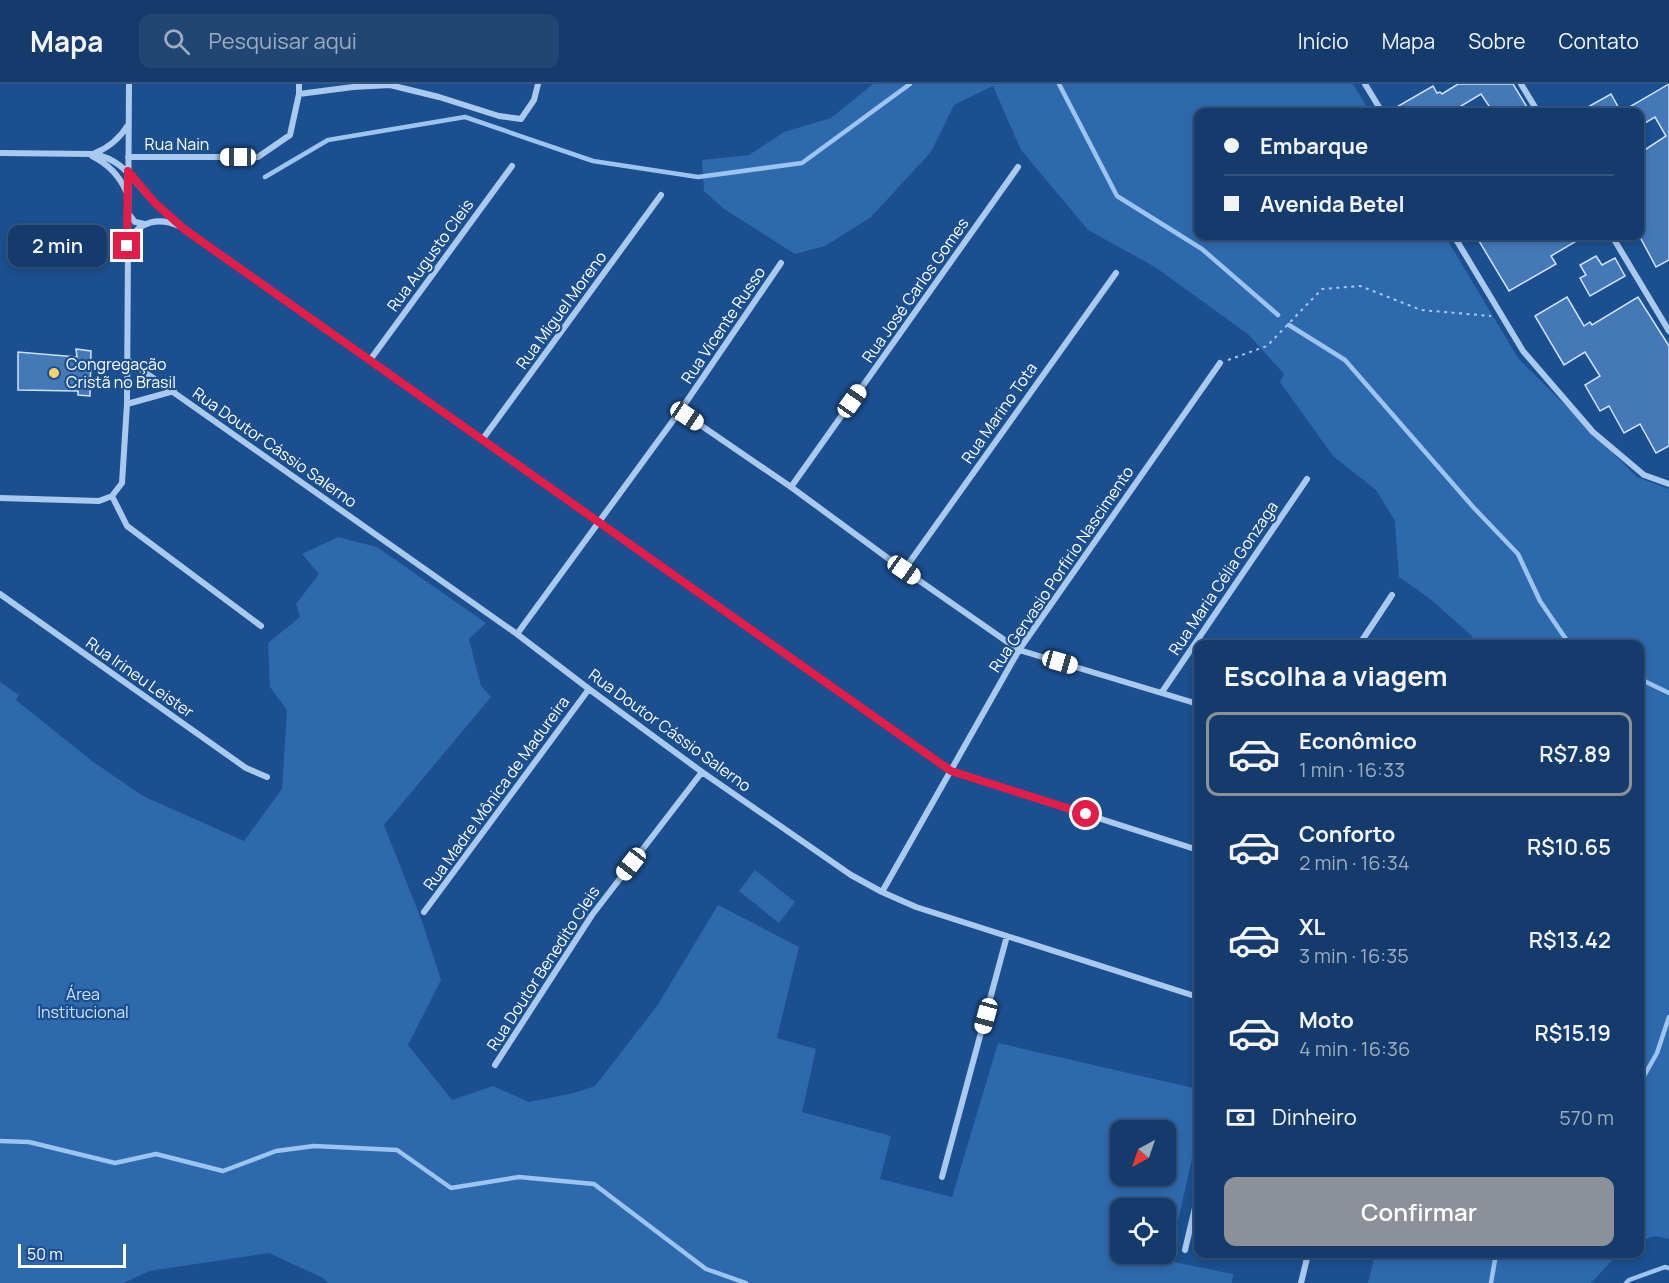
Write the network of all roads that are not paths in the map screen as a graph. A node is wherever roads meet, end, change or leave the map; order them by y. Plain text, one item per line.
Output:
1 (129, 84) edge
2 (299, 84) edge
3 (538, 84) edge
4 (1365, 84) edge
5 (1521, 84) edge
6 (299, 94) junction
7 (1380, 108) edge
8 (1536, 108) edge
9 (128, 125) junction
10 (0, 153) edge
11 (83, 153) junction
12 (94, 154) junction
13 (128, 157) junction
14 (512, 166) dead end
15 (1018, 167) dead end
16 (128, 171) junction
17 (128, 195) junction
18 (661, 195) dead end
19 (128, 212) junction
20 (145, 224) junction
21 (184, 229) junction
22 (1456, 240) edge
23 (1614, 240) edge
24 (127, 246) junction
25 (781, 263) dead end
26 (1116, 273) dead end
27 (1669, 331) edge
28 (370, 360) junction
29 (129, 361) junction
30 (1220, 363) road end
31 (174, 391) junction
32 (127, 404) junction
33 (680, 411) junction
34 (482, 440) junction
35 (1307, 478) dead end
36 (1669, 484) edge
37 (791, 487) junction
38 (112, 496) junction
39 (0, 498) edge
40 (599, 522) junction
41 (904, 570) junction
42 (0, 594) edge
43 (1392, 595) dead end
44 (261, 626) dead end
45 (517, 634) junction
46 (1197, 640) edge
47 (1362, 640) edge
48 (1194, 645) edge
49 (1019, 650) junction
50 (589, 689) junction
51 (1162, 692) junction
52 (1194, 703) edge
53 (951, 771) junction
54 (702, 772) junction
55 (267, 777) dead end
56 (1194, 849) edge
57 (882, 892) junction
58 (424, 912) dead end
59 (1007, 936) junction
60 (1194, 997) edge
61 (495, 1065) dead end
62 (942, 1178) dead end
63 (1194, 1212) edge
64 (1185, 1250) dead end
65 (1307, 1258) edge
66 (1301, 1283) edge

1 - 9 street
2 - 6 street
3 - 6 street
4 - 7 street
5 - 8 street
6 - 13 street, Rua Nain
9 - 12 street, Rua Nain
9 - 13 street
10 - 11 street, Rua Nain
11 - 12 street, Rua Nain
11 - 17 street, Rua Nain
12 - 16 street, Rua Nain
13 - 16 street
14 - 28 street, Rua Augusto Cleis
15 - 37 street, Rua José Carlos Gomes
16 - 17 street
16 - 21 street, Rua Nain
17 - 19 street
18 - 34 street, Rua Miguel Moreno
19 - 20 street
19 - 24 street
20 - 21 street
20 - 24 street
21 - 28 street
22 - 36 street
23 - 27 street
24 - 29 street
25 - 33 street, Rua Vicente Russo
26 - 41 street, Rua Marino Tota
28 - 34 street
29 - 31 street, Rua Doutor Cássio Salerno
29 - 32 street
30 - 49 street, Rua Gervasio Porfirio Nascimento
31 - 32 street, Rua Doutor Cássio Salerno
31 - 45 street, Rua Doutor Cássio Salerno
32 - 38 street
33 - 37 street
33 - 40 street, Rua Vicente Russo
34 - 40 street
35 - 46 street, Rua Maria Célia Gonzaga
37 - 41 street
38 - 39 street
38 - 44 street
40 - 45 street, Rua Vicente Russo
40 - 53 street
41 - 49 street
42 - 55 street, Rua Irineu Leister
43 - 47 street
45 - 50 street, Rua Doutor Cássio Salerno
48 - 51 street, Rua Maria Célia Gonzaga
49 - 51 street
49 - 53 street, Rua Gervasio Porfirio Nascimento
50 - 54 street, Rua Doutor Cássio Salerno
50 - 58 street, Rua Madre Mônica de Madureira
51 - 52 street
53 - 56 street
53 - 57 street, Rua Gervasio Porfirio Nascimento
54 - 57 street, Rua Doutor Cássio Salerno
54 - 61 street, Rua Doutor Benedito Cleis
57 - 59 street, Rua Doutor Cássio Salerno
59 - 60 street, Rua Doutor Cássio Salerno
59 - 62 street
63 - 64 street
65 - 66 street

